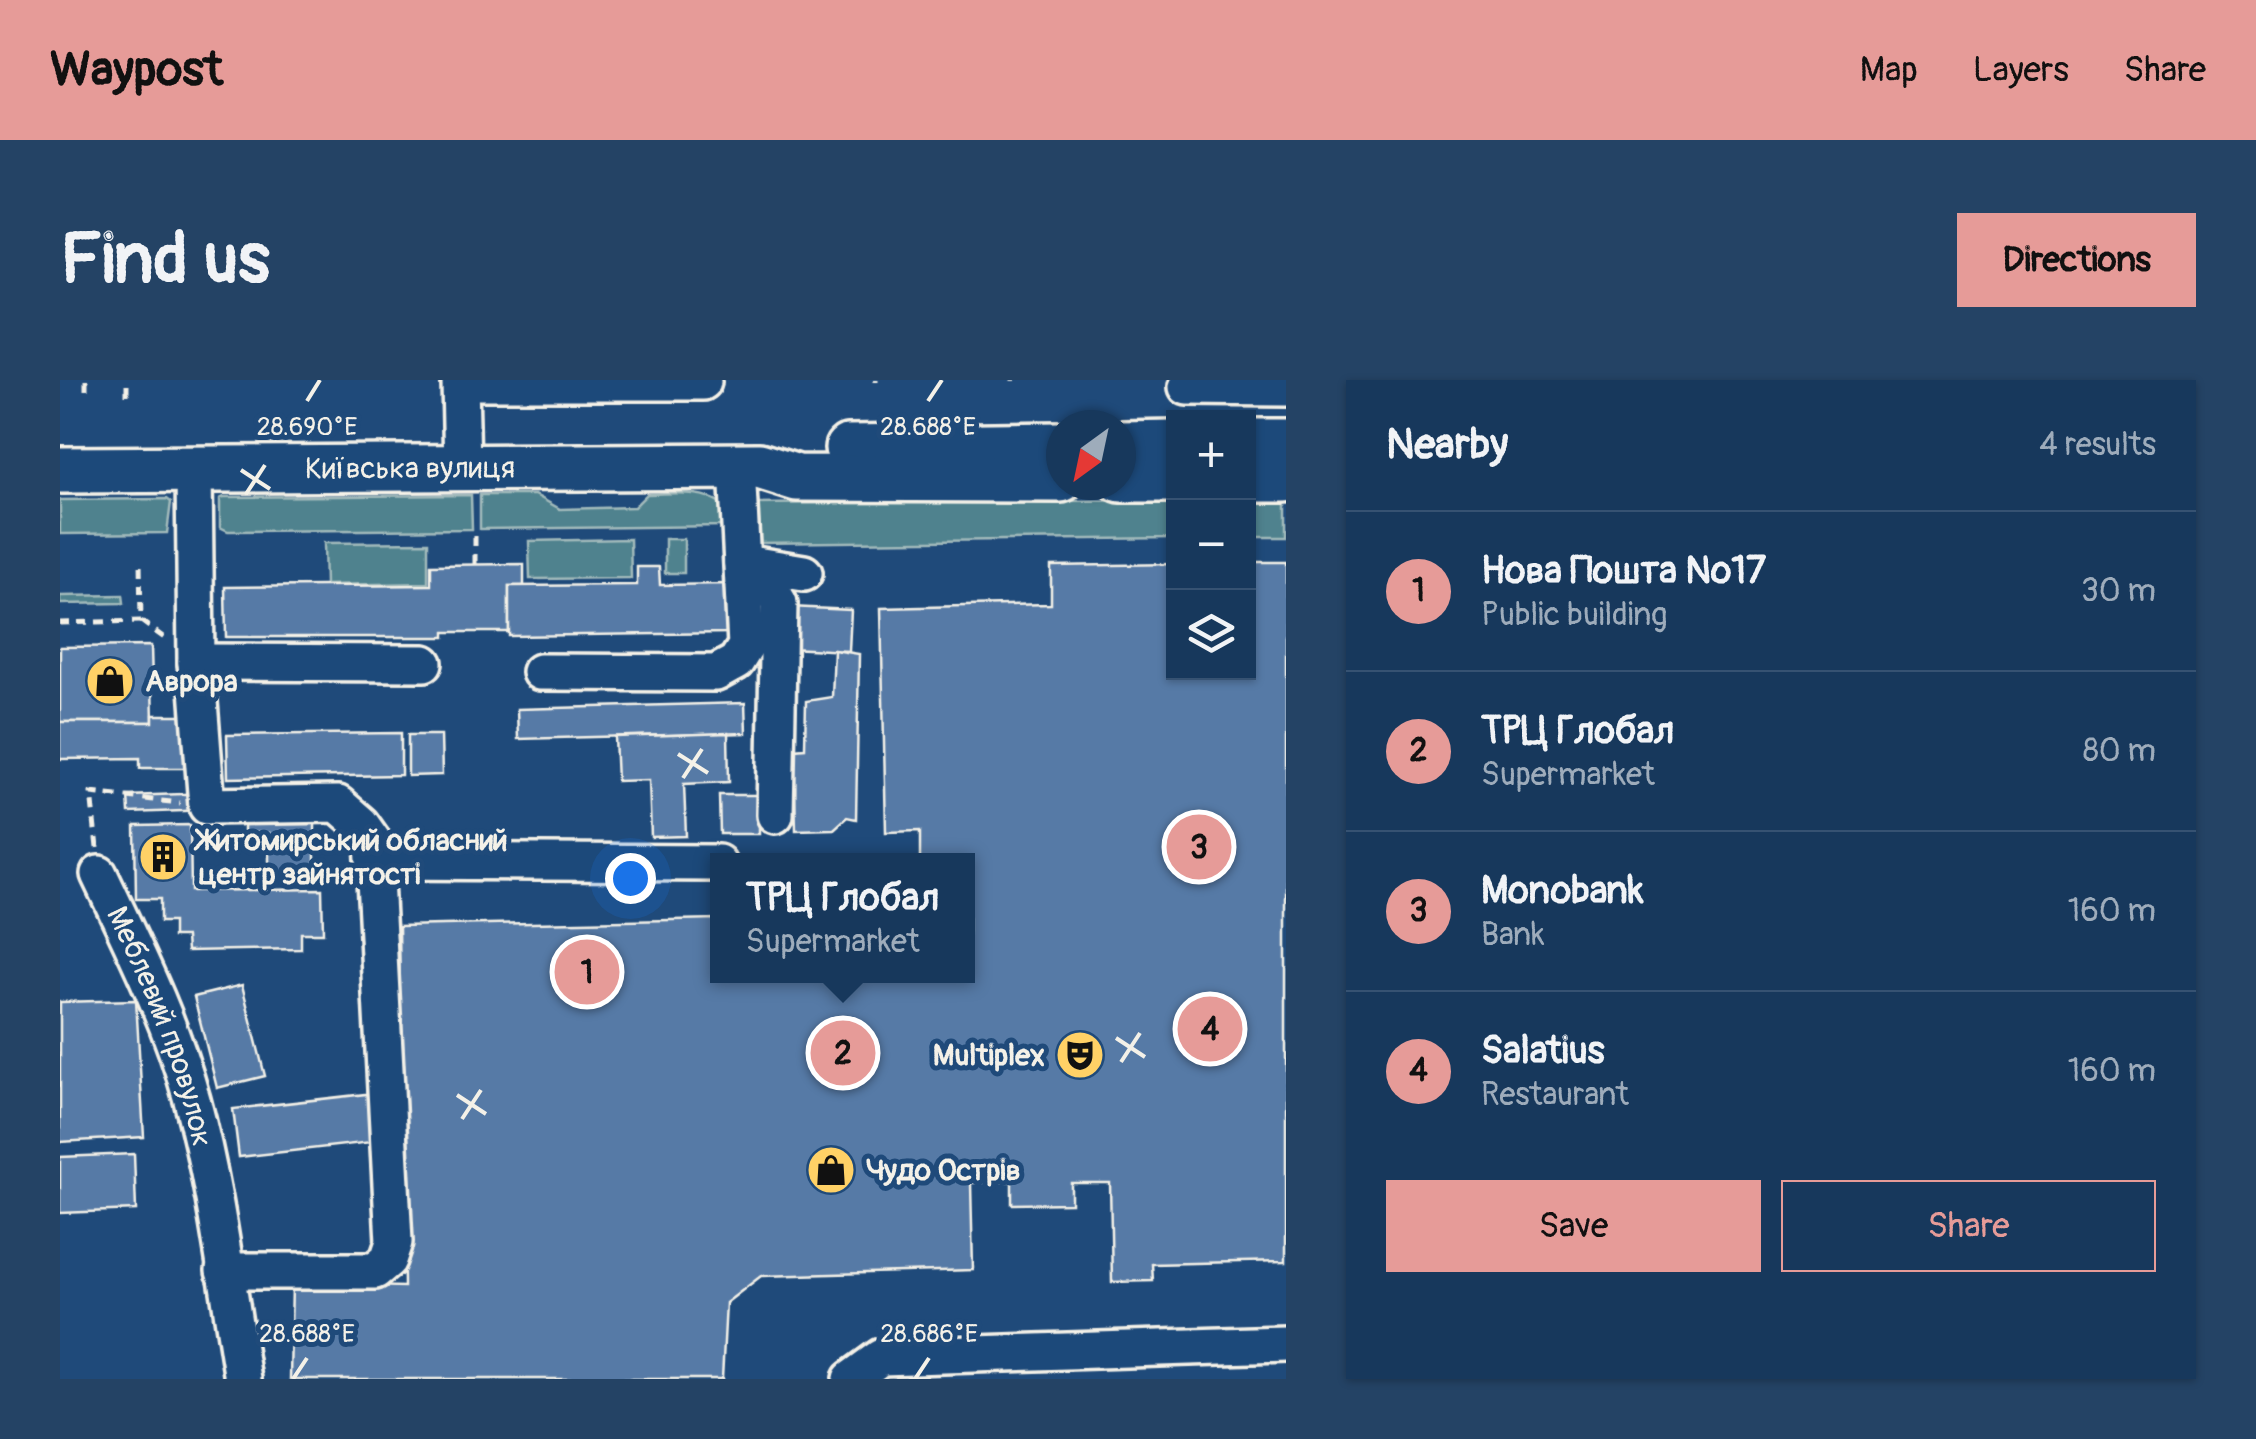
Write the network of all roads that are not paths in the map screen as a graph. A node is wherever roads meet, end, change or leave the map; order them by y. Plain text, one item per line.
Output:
1 (512, 381) edge
2 (703, 382) edge
3 (1188, 387) dead end
4 (1286, 388) edge
5 (1256, 442) edge
6 (1286, 442) edge
7 (1166, 443) edge
8 (1136, 444) edge
9 (1046, 445) edge
10 (748, 466) junction
11 (462, 468) junction
12 (60, 470) edge
13 (194, 470) junction
14 (1046, 479) edge
15 (1136, 479) edge
16 (1166, 479) edge
17 (1286, 479) edge
18 (1256, 480) edge
19 (742, 563) junction
20 (804, 573) dead end
21 (196, 662) junction
22 (424, 663) dead end
23 (540, 672) dead end
24 (775, 815) dead end
25 (376, 861) junction
26 (710, 862) edge
27 (99, 874) road end
28 (224, 1271) junction
29 (1286, 1344) edge
30 (242, 1379) edge
31 (851, 1379) edge

1 - 2 street
1 - 11 street
3 - 4 street
5 - 6 main road
7 - 8 main road
9 - 10 main road, Київська вулиця
10 - 11 main road, Київська вулиця
10 - 14 main road, Київська вулиця
10 - 19 street
11 - 13 main road, Київська вулиця
12 - 13 main road, Київська вулиця
13 - 21 street
15 - 16 main road
17 - 18 main road
19 - 20 street
19 - 23 street
19 - 24 street
21 - 22 street
21 - 25 street
25 - 26 street
25 - 28 street
27 - 28 street, Меблевий провулок
28 - 30 street, Меблевий провулок
29 - 31 street

